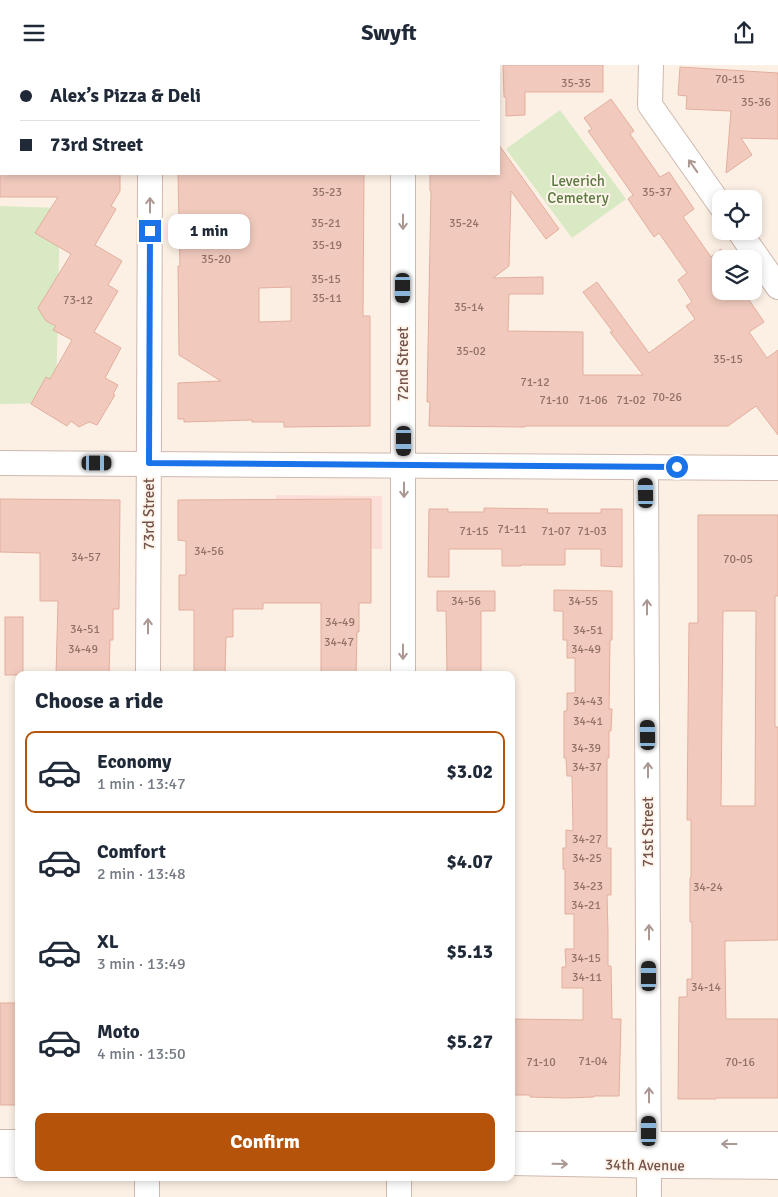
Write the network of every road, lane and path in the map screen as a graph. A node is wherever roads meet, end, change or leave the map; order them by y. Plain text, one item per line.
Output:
1 (651, 65) edge
2 (150, 175) edge
3 (403, 175) edge
4 (712, 193) edge
5 (745, 240) edge
6 (778, 287) edge
7 (0, 463) edge
8 (149, 463) junction
9 (404, 465) junction
10 (646, 467) junction
11 (778, 468) edge
12 (148, 671) edge
13 (403, 671) edge
14 (0, 1142) edge
15 (15, 1142) edge
16 (515, 1144) edge
17 (778, 1144) edge
18 (650, 1155) junction
19 (515, 1163) edge
20 (0, 1165) edge
21 (15, 1165) edge
22 (778, 1167) edge
23 (147, 1181) edge
24 (399, 1181) edge
25 (147, 1197) edge
26 (399, 1197) edge
27 (649, 1197) edge

4 -> 1 street
8 -> 2 street, 73rd Street
3 -> 9 street, 72nd Street
5 - 6 street
7 - 8 street
8 - 9 street
12 -> 8 street, 73rd Street
9 - 10 street
9 -> 13 street, 72nd Street
10 - 11 street
18 -> 10 street, 71st Street
14 - 15 street
16 - 18 street, 34th Avenue
17 -> 18 street, 34th Avenue
19 -> 18 street, 34th Avenue
18 - 22 street, 34th Avenue
18 - 27 street, 71st Street
20 - 21 street
23 - 25 street
24 - 26 street

